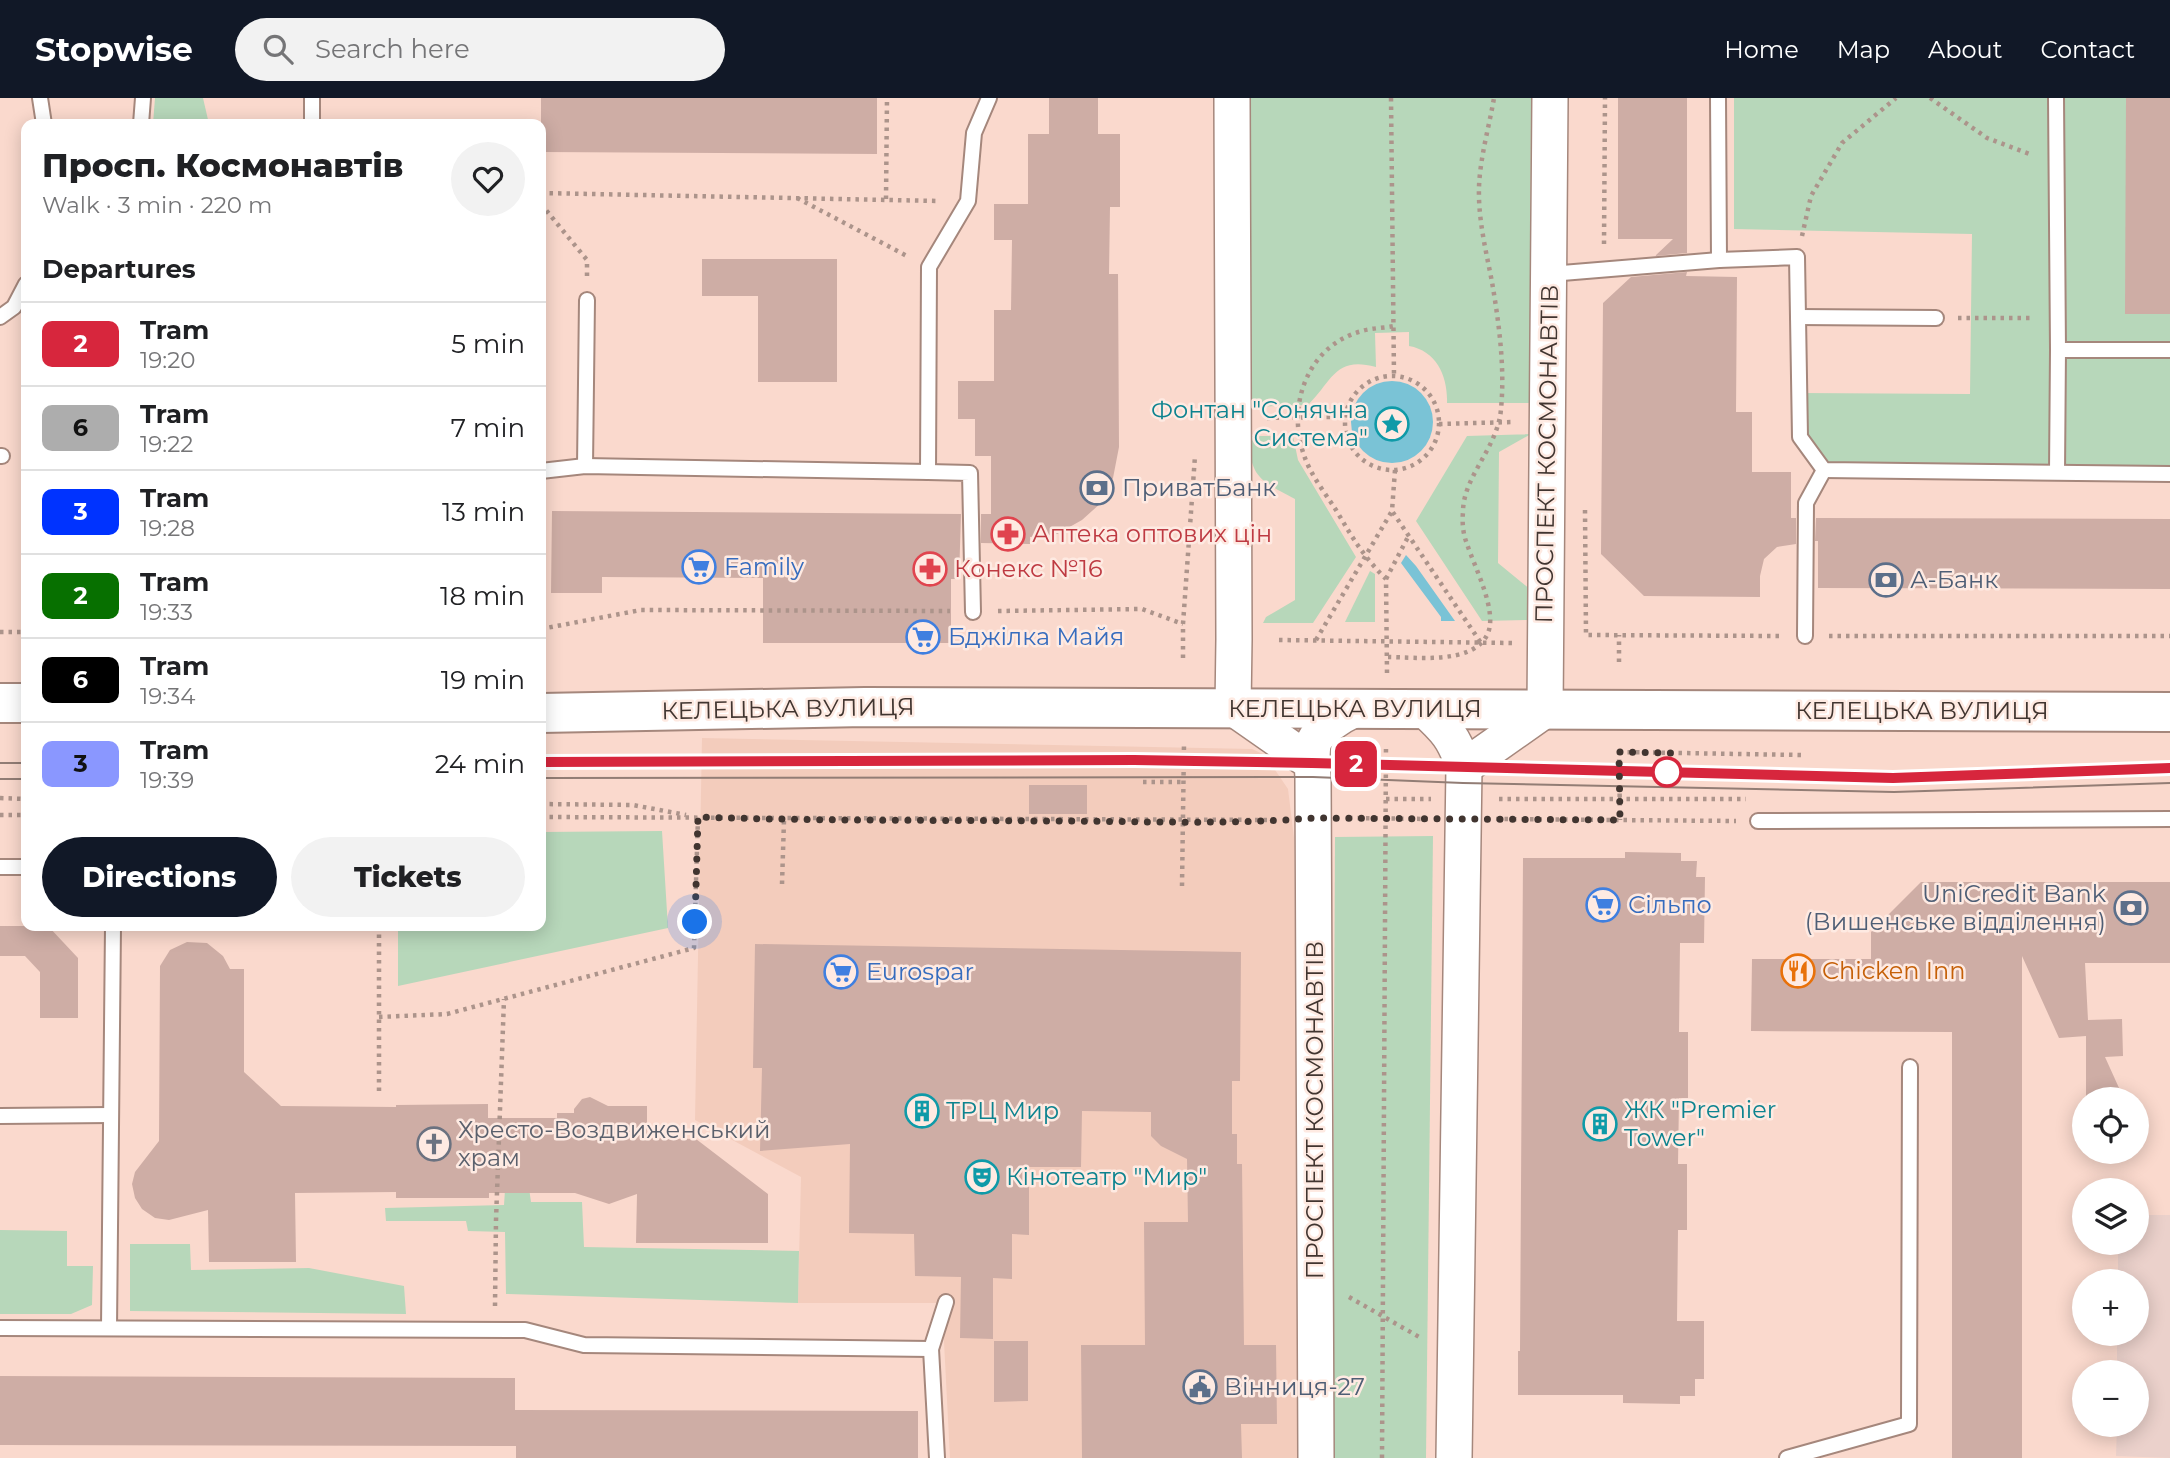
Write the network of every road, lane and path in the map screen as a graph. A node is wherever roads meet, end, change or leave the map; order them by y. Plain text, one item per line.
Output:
1 (40, 98) edge
2 (143, 98) edge
3 (312, 98) edge
4 (887, 98) edge
5 (989, 98) edge
6 (1232, 98) edge
7 (1391, 98) edge
8 (1494, 98) edge
9 (1550, 98) edge
10 (1605, 98) edge
11 (1718, 98) edge
12 (1896, 98) edge
13 (1930, 98) edge
14 (2056, 98) edge
15 (43, 119) edge
16 (141, 119) edge
17 (312, 119) edge
18 (2056, 164) junction
19 (546, 193) edge
20 (796, 198) junction
21 (886, 200) junction
22 (968, 201) junction
23 (546, 210) edge
24 (1797, 257) junction
25 (1719, 260) junction
26 (929, 267) junction
27 (1592, 271) junction
28 (1549, 275) junction
29 (21, 294) edge
30 (587, 300) joint
31 (0, 317) edge
32 (1798, 317) junction
33 (1936, 318) joint
34 (2057, 318) junction
35 (1394, 326) junction
36 (2057, 350) junction
37 (2170, 350) edge
38 (1394, 376) junction
39 (1346, 414) junction
40 (1234, 418) junction
41 (1297, 418) junction
42 (1196, 446) dead end
43 (585, 466) junction
44 (546, 470) edge
45 (1395, 470) junction
46 (1824, 470) junction
47 (928, 472) junction
48 (2057, 472) junction
49 (2170, 474) edge
50 (1585, 502) dead end
51 (1392, 511) junction
52 (1408, 537) junction
53 (1365, 558) junction
54 (1386, 579) junction
55 (972, 612) junction
56 (1183, 624) junction
57 (546, 628) edge
58 (0, 632) edge
59 (21, 632) edge
60 (1619, 635) junction
61 (1805, 636) junction
62 (2170, 636) edge
63 (1279, 640) dead end
64 (1315, 640) junction
65 (1388, 641) junction
66 (1481, 643) junction
67 (1513, 643) dead end
68 (1183, 659) dead end
69 (1619, 662) dead end
70 (0, 703) edge
71 (21, 703) edge
72 (1233, 708) junction
73 (1355, 709) junction
74 (1424, 709) junction
75 (1545, 710) junction
76 (2170, 712) edge
77 (546, 713) edge
78 (1619, 742) dead end
79 (1184, 743) dead end
80 (1386, 752) dead end
81 (1619, 752) junction
82 (1801, 755) dead end
83 (1312, 763) junction
84 (1464, 768) junction
85 (1143, 782) dead end
86 (1183, 782) junction
87 (0, 798) edge
88 (21, 799) edge
89 (546, 804) edge
90 (0, 815) edge
91 (21, 815) edge
92 (546, 817) edge
93 (698, 817) junction
94 (1314, 818) junction
95 (1385, 818) junction
96 (1462, 819) junction
97 (2170, 819) edge
98 (784, 820) junction
99 (1620, 820) junction
100 (1182, 821) junction
101 (1758, 821) joint
102 (0, 867) edge
103 (21, 867) edge
104 (782, 884) dead end
105 (1182, 887) dead end
106 (113, 931) edge
107 (379, 931) edge
108 (505, 999) junction
109 (379, 1017) junction
110 (1910, 1067) dead end
111 (379, 1096) dead end
112 (0, 1115) edge
113 (111, 1115) junction
114 (1315, 1278) junction
115 (946, 1301) dead end
116 (1383, 1316) junction
117 (0, 1328) edge
118 (109, 1328) junction
119 (495, 1330) junction
120 (1426, 1340) dead end
121 (931, 1349) junction
122 (937, 1458) edge
123 (1316, 1458) edge
124 (1382, 1458) edge
125 (1454, 1458) edge
126 (1787, 1458) edge

1 - 15 lane
2 - 16 lane
3 - 17 lane
4 - 21 path
5 - 22 lane
6 - 40 street
7 - 35 path
8 - 66 path
9 - 28 street, ПРОСПЕКТ КОСМОНАВТІВ
10 - 27 path
11 - 25 lane
12 - 24 path
13 - 18 path
14 - 18 lane
18 - 34 lane
19 - 20 path
20 - 21 path
20 - 26 path
21 - 22 path
22 - 26 lane
23 - 30 path
24 - 25 lane
24 - 32 lane
25 - 27 lane
26 - 47 lane
27 - 28 lane
28 - 75 street, ПРОСПЕКТ КОСМОНАВТІВ
29 - 31 lane
30 - 43 lane
32 - 33 lane
32 - 46 lane
33 - 34 path
34 - 36 lane
35 - 38 path
35 - 41 path
36 - 37 lane
36 - 48 lane
38 - 39 path
38 - 45 path
39 - 41 path
39 - 45 path
40 - 41 path
40 - 72 street
41 - 53 path
42 - 56 path
43 - 44 lane
43 - 47 lane
45 - 51 path
46 - 48 lane
46 - 61 lane
47 - 55 lane
48 - 49 lane
50 - 60 path
51 - 52 path
51 - 53 path
52 - 54 path
52 - 66 path
53 - 54 path
53 - 64 path
54 - 65 path
55 - 56 path
55 - 57 path
56 - 68 path
58 - 59 path
60 - 61 path
60 - 69 path
61 - 62 path
63 - 64 path
64 - 65 path
65 - 66 path
65 - 66 path
66 - 67 path
70 - 71 main road
72 - 73 main road, КЕЛЕЦЬКА ВУЛИЦЯ
72 - 77 main road, КЕЛЕЦЬКА ВУЛИЦЯ
72 - 83 street
73 - 74 main road, КЕЛЕЦЬКА ВУЛИЦЯ
73 - 83 street, ПРОСПЕКТ КОСМОНАВТІВ
74 - 75 main road, КЕЛЕЦЬКА ВУЛИЦЯ
74 - 84 street
75 - 76 main road, КЕЛЕЦЬКА ВУЛИЦЯ
75 - 84 street
78 - 81 path
79 - 86 path
80 - 95 path
81 - 82 path
81 - 99 path
83 - 94 street, ПРОСПЕКТ КОСМОНАВТІВ
84 - 96 street
85 - 86 path
86 - 100 path
87 - 88 path
89 - 93 path
90 - 91 path
92 - 93 path
93 - 98 path
93 - 108 path
94 - 95 path
94 - 100 path
94 - 114 street, ПРОСПЕКТ КОСМОНАВТІВ
95 - 96 path
95 - 116 path
96 - 99 path
96 - 125 street
97 - 101 lane
98 - 100 path
98 - 104 path
99 - 101 path
100 - 105 path
102 - 103 lane
106 - 113 lane
107 - 109 path
108 - 109 path
108 - 119 path
109 - 111 path
110 - 126 lane
112 - 113 lane
113 - 118 lane
114 - 116 path
114 - 123 street, ПРОСПЕКТ КОСМОНАВТІВ
115 - 121 lane
116 - 120 path
116 - 124 path
117 - 118 lane
118 - 119 lane
119 - 121 lane
121 - 122 lane

